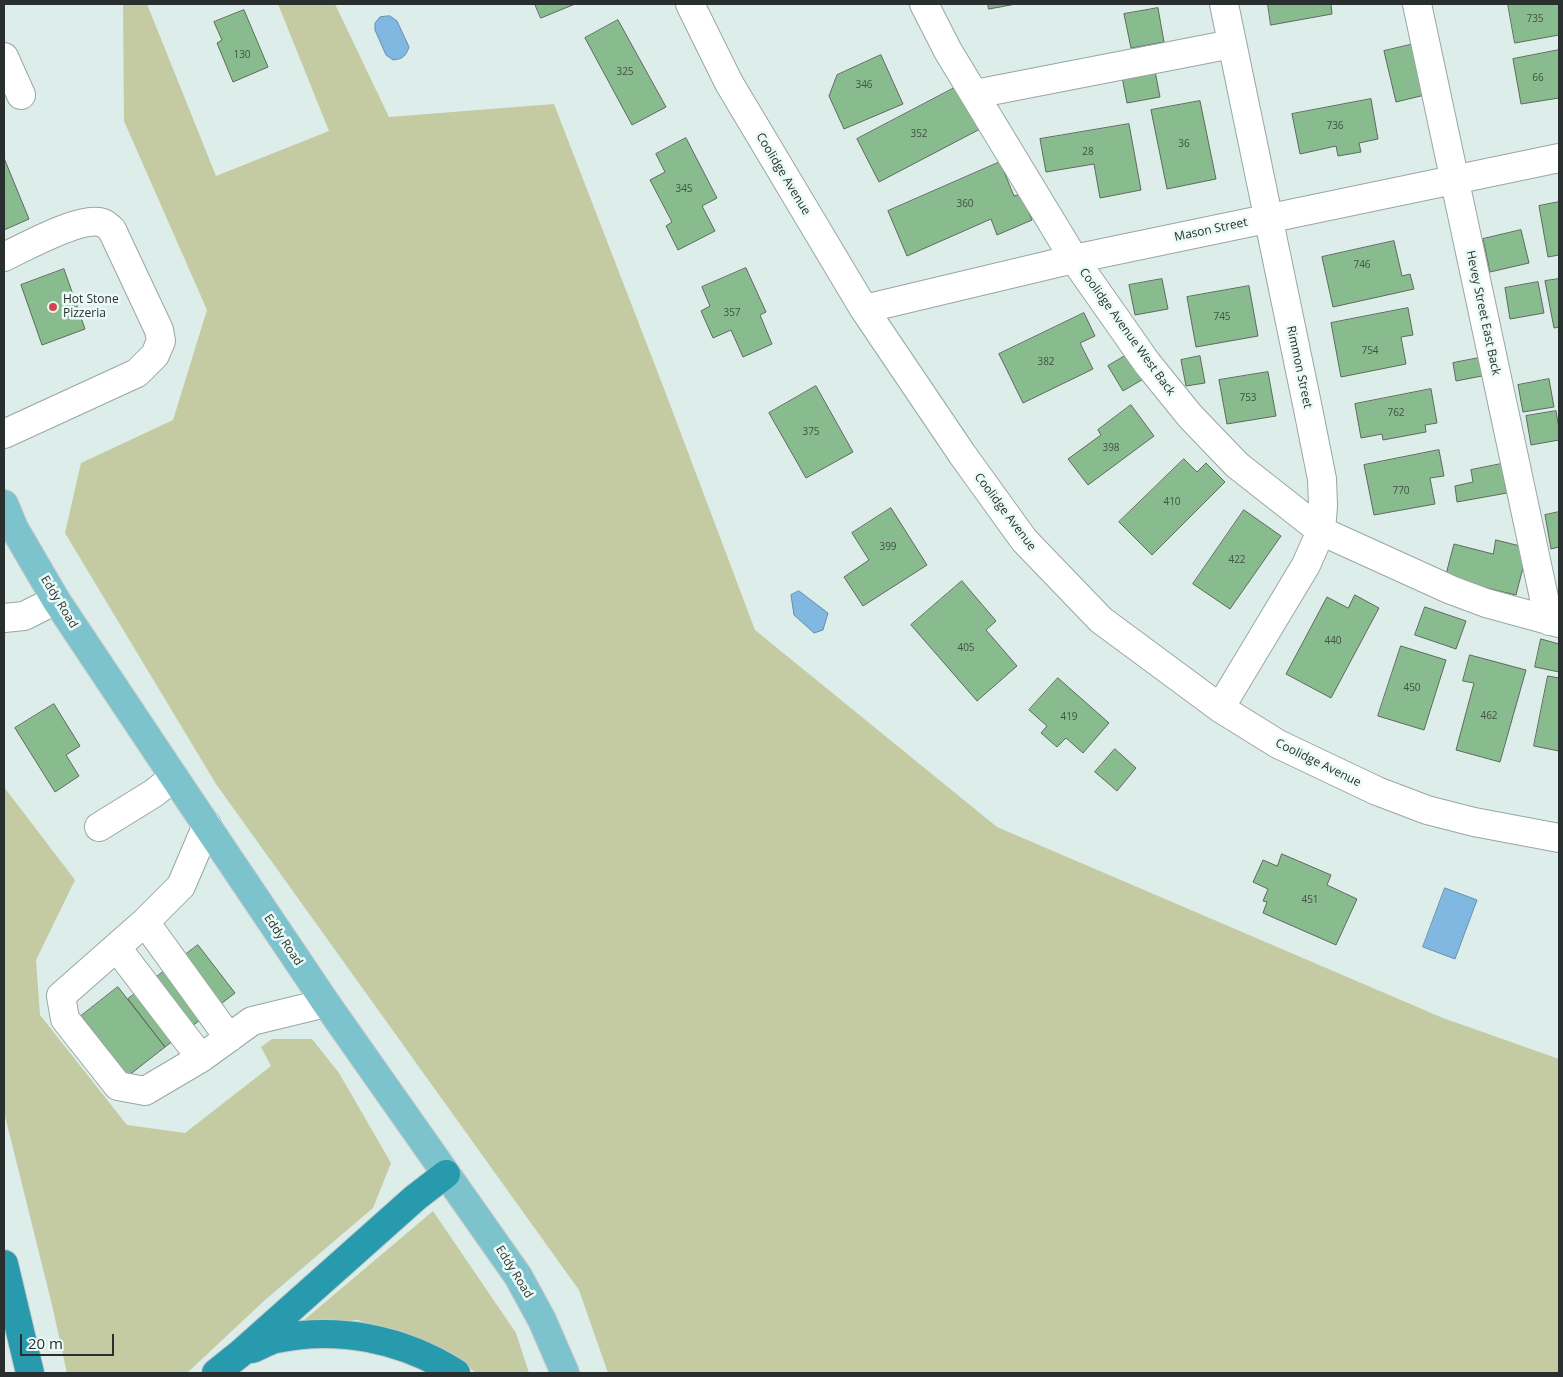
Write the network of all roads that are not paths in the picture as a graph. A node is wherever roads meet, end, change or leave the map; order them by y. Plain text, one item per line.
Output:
1 (690, 4) edge
2 (924, 4) edge
3 (1224, 4) edge
4 (1417, 4) edge
5 (1232, 44) junction
6 (4, 57) edge
7 (975, 94) junction
8 (21, 95) dead end
9 (1559, 158) edge
10 (1454, 181) junction
11 (1268, 218) junction
12 (4, 257) edge
13 (1074, 259) junction
14 (864, 309) junction
15 (4, 434) edge
16 (4, 504) edge
17 (1321, 531) junction
18 (56, 600) junction
19 (4, 618) edge
20 (1554, 622) edge
21 (1220, 708) junction
22 (174, 777) junction
23 (207, 825) junction
24 (99, 827) dead end
25 (1559, 838) edge
26 (144, 922) junction
27 (117, 948) junction
28 (326, 1003) junction
29 (229, 1038) junction
30 (201, 1058) junction
31 (446, 1174) junction
32 (4, 1264) edge
33 (241, 1354) junction
34 (30, 1373) edge
35 (216, 1373) edge
36 (456, 1373) edge
37 (564, 1373) edge

1 - 14 street, Coolidge Avenue
2 - 7 street, Coolidge Avenue West Back
3 - 5 street, Rimmon Street
4 - 10 street, Hevey Street East Back
5 - 7 street
5 - 11 street, Rimmon Street
6 - 8 street
7 - 13 street, Coolidge Avenue West Back
9 - 10 street, Mason Street
10 - 11 street, Mason Street
10 - 20 street, Hevey Street East Back
11 - 13 street, Mason Street
11 - 17 street, Rimmon Street
12 - 15 street
13 - 14 street, Mason Street
13 - 17 street, Coolidge Avenue West Back
14 - 21 street, Coolidge Avenue
16 - 18 main road, Eddy Road
17 - 20 street, Coolidge Avenue West Back
17 - 21 street, Rimmon Street
18 - 19 street
18 - 22 main road, Eddy Road
21 - 25 street, Coolidge Avenue
22 - 23 main road, Eddy Road
22 - 24 street
23 - 26 street
23 - 28 main road, Eddy Road
26 - 27 street
26 - 29 street
27 - 30 street
27 - 30 street
28 - 29 street
28 - 31 main road, Eddy Road
29 - 30 street
31 - 33 highway
31 - 37 main road, Eddy Road
32 - 34 highway
33 - 35 highway
33 - 36 highway

